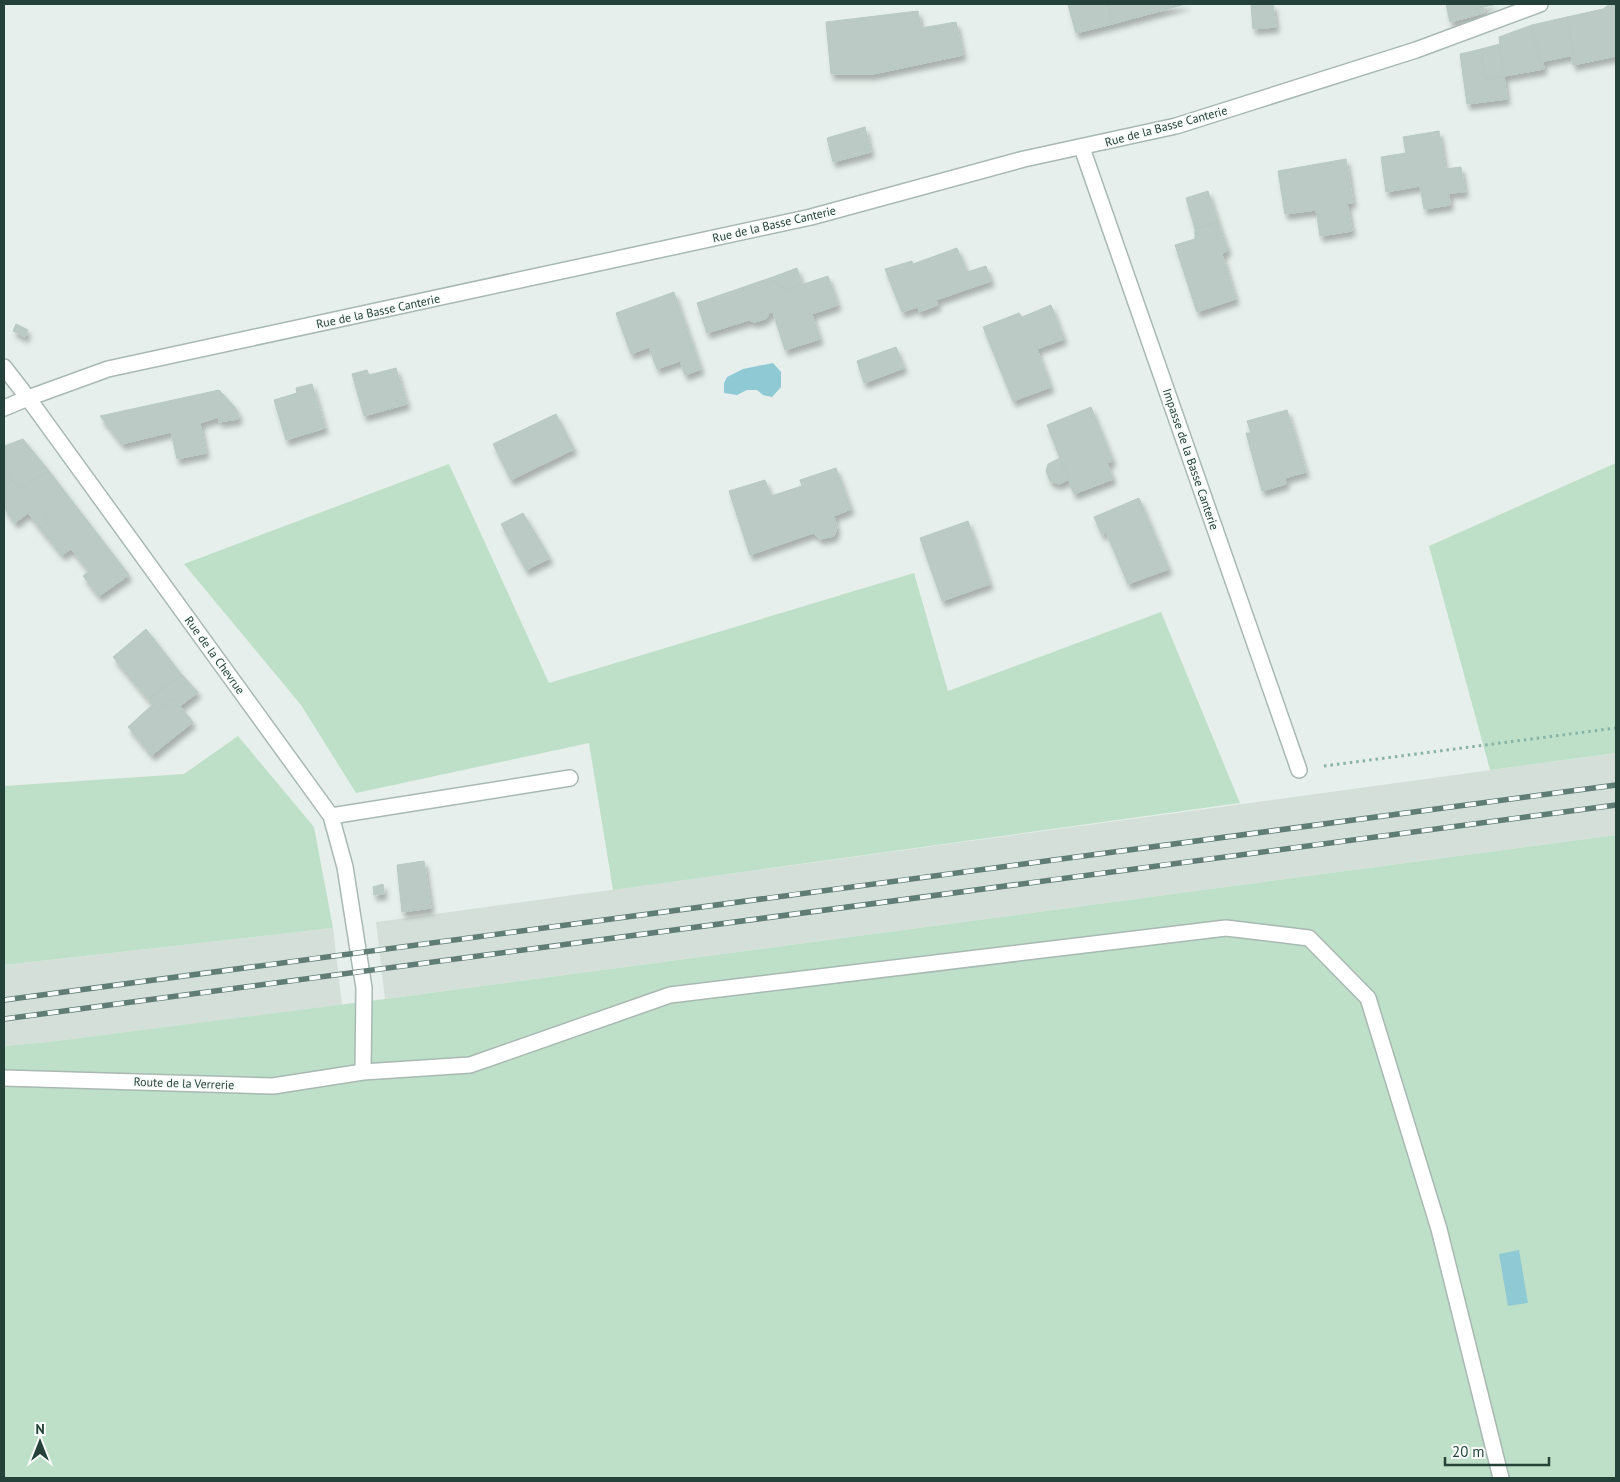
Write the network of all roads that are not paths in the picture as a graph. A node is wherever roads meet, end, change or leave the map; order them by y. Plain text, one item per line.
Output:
1 (1540, 4) edge
2 (1509, 10) edge
3 (1082, 148) junction
4 (4, 367) edge
5 (28, 398) junction
6 (4, 408) edge
7 (1299, 770) road end
8 (570, 778) dead end
9 (331, 816) junction
10 (363, 1072) junction
11 (4, 1078) edge
12 (1501, 1478) edge

1 - 2 street, Rue de la Basse Canterie
2 - 3 street, Rue de la Basse Canterie
3 - 5 street, Rue de la Basse Canterie
3 - 7 street, Impasse de la Basse Canterie
4 - 5 street, Rue de la Chevrue
5 - 6 street, Rue de la Basse Canterie
5 - 9 street, Rue de la Chevrue
8 - 9 street
9 - 10 street, Rue de la Chevrue
10 - 11 street, Route de la Verrerie
10 - 12 street, Route de la Verrerie

